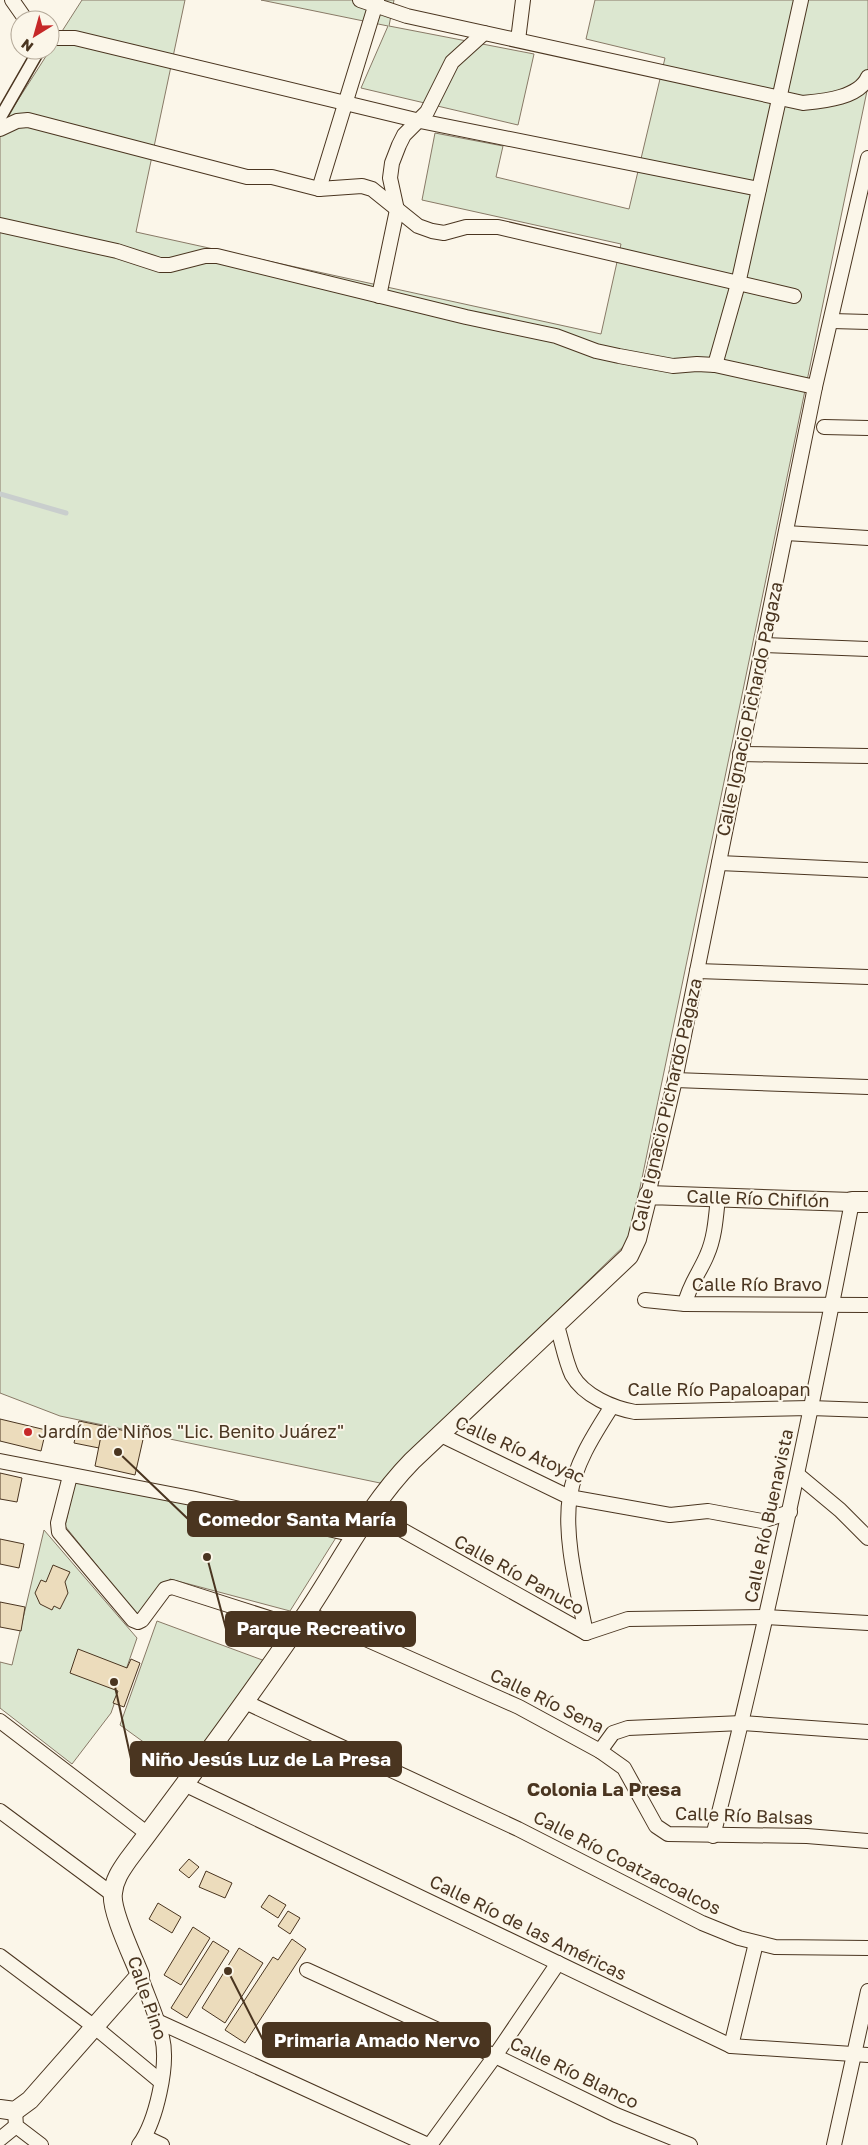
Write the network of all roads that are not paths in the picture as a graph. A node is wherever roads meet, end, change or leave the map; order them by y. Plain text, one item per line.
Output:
1 (360, 0) edge
2 (523, 0) edge
3 (801, 0) edge
4 (377, 3) edge
5 (484, 33) junction
6 (60, 38) edge
7 (518, 40) junction
8 (33, 60) edge
9 (868, 77) edge
10 (778, 98) junction
11 (346, 104) junction
12 (0, 118) edge
13 (420, 121) junction
14 (0, 128) edge
15 (868, 158) edge
16 (319, 189) junction
17 (759, 189) junction
18 (397, 210) junction
19 (862, 213) edge
20 (0, 225) edge
21 (738, 284) junction
22 (379, 296) junction
23 (794, 296) dead end
24 (832, 321) junction
25 (868, 322) edge
26 (715, 365) junction
27 (815, 387) junction
28 (824, 426) dead end
29 (868, 428) edge
30 (786, 533) junction
31 (868, 538) edge
32 (764, 644) junction
33 (868, 649) edge
34 (740, 754) junction
35 (868, 756) edge
36 (719, 863) junction
37 (868, 870) edge
38 (697, 971) junction
39 (868, 977) edge
40 (675, 1080) junction
41 (868, 1087) edge
42 (648, 1195) junction
43 (718, 1197) junction
44 (860, 1202) edge
45 (645, 1300) dead end
46 (685, 1304) junction
47 (832, 1304) junction
48 (868, 1305) edge
49 (557, 1326) junction
50 (612, 1406) junction
51 (810, 1408) junction
52 (868, 1410) edge
53 (441, 1435) junction
54 (0, 1461) edge
55 (798, 1475) junction
56 (70, 1476) junction
57 (569, 1497) junction
58 (370, 1512) junction
59 (790, 1512) junction
60 (854, 1522) junction
61 (868, 1522) edge
62 (355, 1535) junction
63 (868, 1538) edge
64 (766, 1617) junction
65 (302, 1620) junction
66 (868, 1623) edge
67 (586, 1633) junction
68 (245, 1702) junction
69 (0, 1721) edge
70 (742, 1723) junction
71 (868, 1732) edge
72 (600, 1751) junction
73 (184, 1784) junction
74 (0, 1811) edge
75 (148, 1834) junction
76 (713, 1836) junction
77 (868, 1840) edge
78 (114, 1902) junction
79 (756, 1943) junction
80 (868, 1948) edge
81 (0, 1956) edge
82 (558, 1963) junction
83 (307, 1970) dead end
84 (140, 1975) junction
85 (868, 1992) edge
86 (157, 2021) junction
87 (96, 2028) junction
88 (731, 2046) junction
89 (852, 2055) junction
90 (868, 2055) edge
91 (495, 2056) junction
92 (160, 2081) junction
93 (10, 2116) edge
94 (0, 2139) edge
95 (142, 2141) edge
96 (41, 2145) edge
97 (162, 2145) edge
98 (429, 2145) edge
99 (687, 2145) edge
100 (834, 2145) edge

1 - 4 street
2 - 7 street
3 - 10 street
4 - 5 street
4 - 11 street
5 - 7 street
5 - 13 street
6 - 11 street
7 - 10 street
8 - 12 street
9 - 10 street
10 - 17 street
11 - 13 street
11 - 16 street
13 - 17 street
13 - 18 street
14 - 16 street
15 - 19 street, Calle Ignacio Pichardo Pagaza
16 - 18 street
17 - 21 street
18 - 21 street
18 - 22 street
19 - 24 street, Calle Ignacio Pichardo Pagaza
20 - 22 street
21 - 23 street
21 - 26 street
22 - 26 street
24 - 25 street
24 - 27 street, Calle Ignacio Pichardo Pagaza
26 - 27 street
27 - 30 street, Calle Ignacio Pichardo Pagaza
28 - 29 street
30 - 31 street
30 - 32 street, Calle Ignacio Pichardo Pagaza
32 - 33 street
32 - 34 street, Calle Ignacio Pichardo Pagaza
34 - 35 street
34 - 36 street, Calle Ignacio Pichardo Pagaza
36 - 37 street
36 - 38 street, Calle Ignacio Pichardo Pagaza
38 - 39 street
38 - 40 street, Calle Ignacio Pichardo Pagaza
40 - 41 street
40 - 42 street, Calle Ignacio Pichardo Pagaza
42 - 43 street, Calle Río Chiflón
42 - 49 street, Calle Ignacio Pichardo Pagaza
43 - 44 street, Calle Río Chiflón
43 - 46 street
44 - 47 street, Calle Río Buenavista
45 - 46 street, Calle Río Bravo
46 - 47 street, Calle Río Bravo
47 - 48 street, Calle Río Bravo
47 - 51 street, Calle Río Buenavista
49 - 50 street, Calle Río Papaloapan
49 - 53 street, Calle Ignacio Pichardo Pagaza
50 - 51 street, Calle Río Papaloapan
50 - 57 street
51 - 52 street, Calle Río Papaloapan
51 - 55 street, Calle Río Buenavista
53 - 57 street, Calle Río Atoyac
53 - 58 street, Calle Ignacio Pichardo Pagaza
54 - 56 street
55 - 59 street, Calle Río Buenavista
55 - 60 street
56 - 62 street
56 - 65 street, Calle Río Sena
57 - 59 street, Calle Río Atoyac
57 - 67 street
58 - 62 street, Calle Ignacio Pichardo Pagaza
58 - 67 street, Calle Río Panuco
59 - 64 street, Calle Río Buenavista
60 - 61 street
60 - 63 street
62 - 65 street, Calle Ignacio Pichardo Pagaza
64 - 66 street, Calle Río Panuco
64 - 67 street, Calle Río Panuco
64 - 70 street, Calle Río Buenavista
65 - 68 street, Calle Ignacio Pichardo Pagaza
65 - 72 street, Calle Río Sena
68 - 73 street, Calle Ignacio Pichardo Pagaza
68 - 79 street, Calle Río Coatzacoalcos
69 - 75 street
70 - 71 street, Calle Río Sena
70 - 72 street, Calle Río Sena
70 - 76 street, Calle Río Buenavista
72 - 76 street, Calle Río Balsas
73 - 75 street, Calle Ignacio Pichardo Pagaza
73 - 82 street, Calle Río de las Américas
74 - 78 street
75 - 78 street, Calle Ignacio Pichardo Pagaza
76 - 77 street, Calle Río Balsas
78 - 84 street, Calle Pino
79 - 80 street, Calle Río Coatzacoalcos
79 - 88 street
81 - 87 street
82 - 88 street, Calle Río de las Américas
82 - 91 street
83 - 91 street, Calle Río Blanco
84 - 86 street, Calle Pino
84 - 87 street
85 - 89 street
86 - 92 street, Calle Pino
86 - 98 street
87 - 92 street
87 - 93 street
88 - 89 street, Calle Río de las Américas
89 - 90 street, Calle Río de las Américas
89 - 100 street
91 - 98 street
91 - 99 street, Calle Río Blanco
92 - 95 street, Calle Pino
93 - 94 street
93 - 96 street
95 - 97 street

